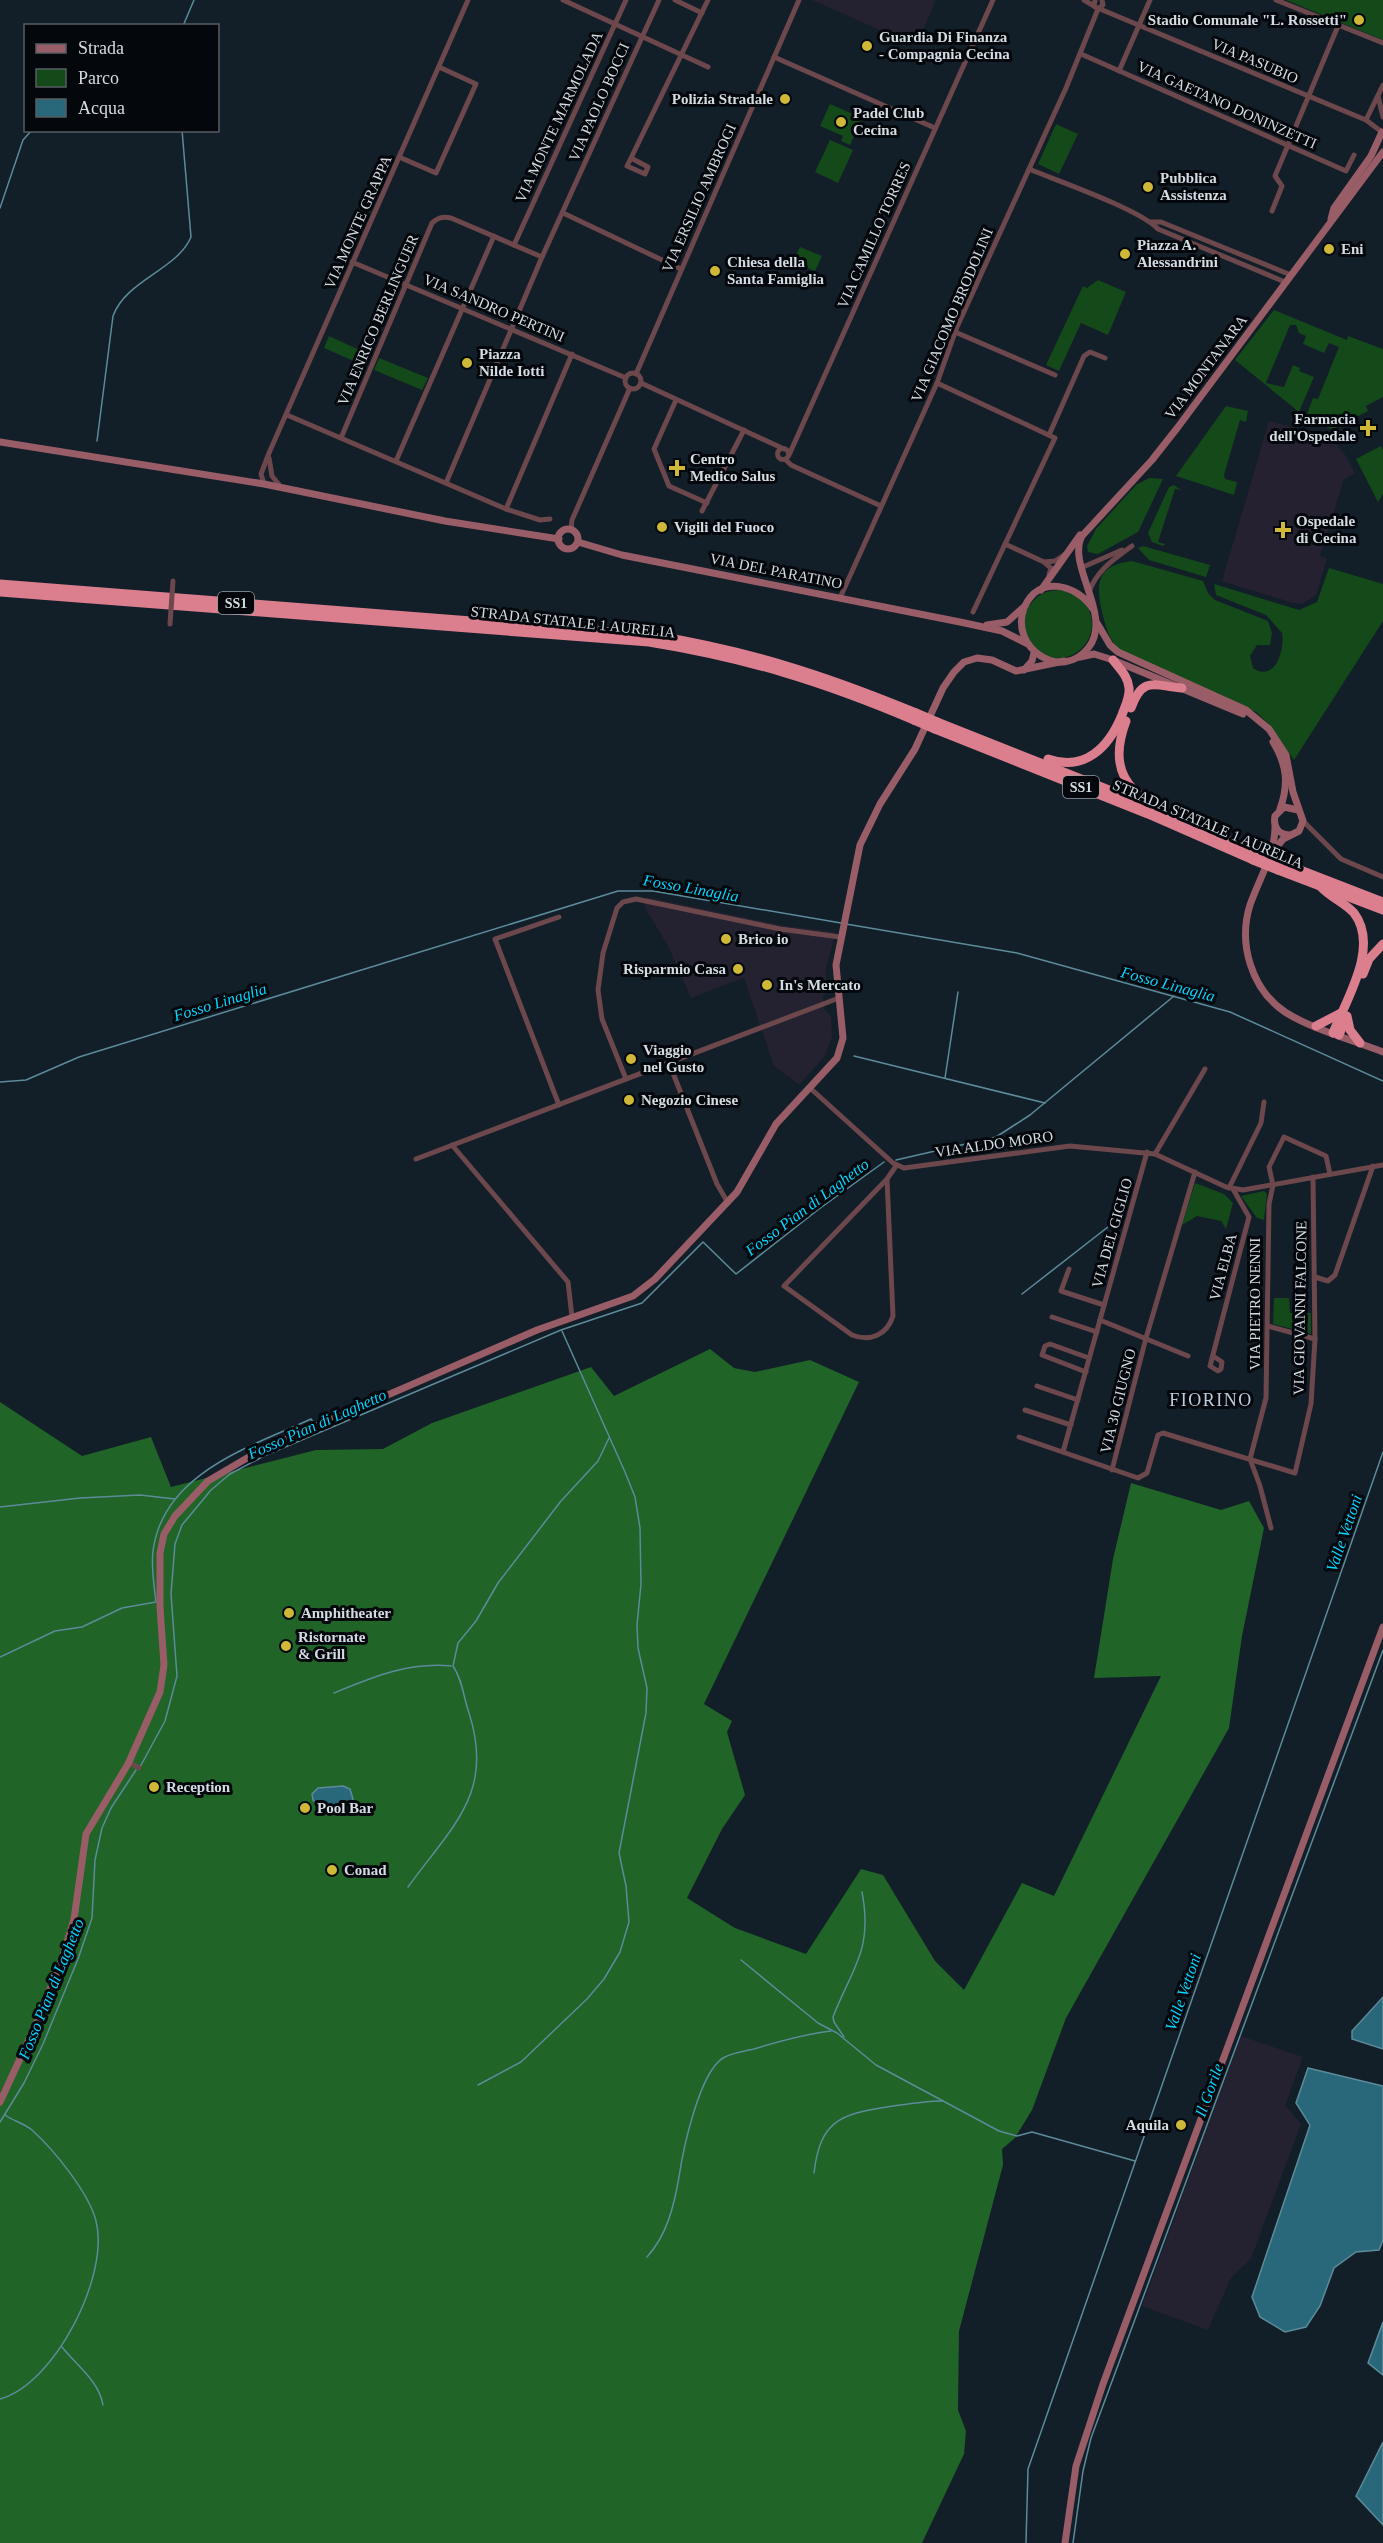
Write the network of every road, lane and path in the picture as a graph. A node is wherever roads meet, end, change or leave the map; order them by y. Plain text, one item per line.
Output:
1 (468, 0) edge
2 (563, 0) edge
3 (626, 0) edge
4 (659, 0) edge
5 (675, 0) edge
6 (708, 0) edge
7 (799, 0) edge
8 (993, 0) edge
9 (1084, 0) edge
10 (1102, 0) edge
11 (1150, 0) edge
12 (1276, 0) edge
13 (1097, 6) edge
14 (702, 13) junction
15 (1118, 15) junction
16 (1139, 24) junction
17 (615, 25) junction
18 (1338, 26) junction
19 (641, 38) junction
20 (1383, 44) edge
21 (1081, 54) junction
22 (682, 55) junction
23 (774, 57) junction
24 (439, 67) junction
25 (708, 67) dead end
26 (1119, 71) junction
27 (1383, 85) edge
28 (1378, 96) junction
29 (1308, 97) junction
30 (1383, 117) edge
31 (1366, 120) junction
32 (935, 128) junction
33 (1383, 131) edge
34 (1383, 139) edge
35 (1288, 145) junction
36 (1383, 153) edge
37 (1354, 155) dead end
38 (399, 157) junction
39 (631, 158) dead end
40 (1029, 169) junction
41 (1272, 211) dead end
42 (563, 213) junction
43 (1331, 219) junction
44 (1151, 222) junction
45 (494, 236) junction
46 (513, 245) junction
47 (542, 257) junction
48 (352, 262) junction
49 (681, 268) junction
50 (1291, 275) junction
51 (1285, 282) junction
52 (407, 285) junction
53 (462, 308) junction
54 (512, 329) junction
55 (955, 332) junction
56 (572, 354) junction
57 (1105, 358) dead end
58 (636, 374) junction
59 (1055, 375) dead end
60 (626, 378) junction
61 (937, 383) junction
62 (641, 384) junction
63 (630, 388) junction
64 (676, 400) junction
65 (287, 415) junction
66 (744, 430) junction
67 (1048, 435) junction
68 (341, 438) junction
69 (762, 439) junction
70 (0, 442) edge
71 (787, 452) junction
72 (778, 456) junction
73 (396, 461) junction
74 (267, 467) junction
75 (244, 481) junction
76 (446, 483) junction
77 (264, 484) junction
78 (282, 488) junction
79 (707, 503) junction
80 (881, 506) junction
81 (506, 509) junction
82 (702, 511) dead end
83 (550, 519) dead end
84 (1093, 523) junction
85 (571, 530) junction
86 (558, 539) junction
87 (578, 542) junction
88 (1005, 544) junction
89 (1064, 555) junction
90 (1044, 562) junction
91 (1083, 567) junction
92 (1049, 575) junction
93 (173, 581) dead end
94 (0, 584) edge
95 (1041, 590) junction
96 (0, 592) edge
97 (1089, 594) junction
98 (840, 598) junction
99 (1025, 606) junction
100 (1093, 609) junction
101 (973, 612) dead end
102 (1096, 621) junction
103 (170, 624) dead end
104 (970, 624) junction
105 (1026, 643) junction
106 (1034, 652) junction
107 (1078, 656) junction
108 (1113, 660) junction
109 (1064, 661) junction
110 (1022, 671) junction
111 (1182, 688) junction
112 (915, 716) junction
113 (936, 725) junction
114 (1020, 754) junction
115 (1152, 807) junction
116 (1280, 809) junction
117 (1298, 810) junction
118 (1303, 821) junction
119 (1275, 827) junction
120 (1289, 835) junction
121 (1254, 856) junction
122 (1270, 856) junction
123 (1280, 866) junction
124 (1383, 878) edge
125 (1321, 887) junction
126 (1383, 902) edge
127 (1383, 910) edge
128 (559, 917) dead end
129 (840, 934) junction
130 (1383, 944) edge
131 (839, 999) junction
132 (1344, 1014) junction
133 (1316, 1026) junction
134 (1336, 1034) junction
135 (1360, 1043) junction
136 (1383, 1052) edge
137 (669, 1063) junction
138 (1205, 1069) dead end
139 (626, 1079) junction
140 (810, 1088) junction
141 (1264, 1102) dead end
142 (559, 1105) junction
143 (452, 1145) junction
144 (1147, 1152) junction
145 (1155, 1154) junction
146 (416, 1158) dead end
147 (1383, 1165) edge
148 (896, 1166) junction
149 (1373, 1166) junction
150 (1195, 1172) junction
151 (1330, 1174) junction
152 (1313, 1177) junction
153 (887, 1179) junction
154 (1273, 1185) junction
155 (1231, 1189) junction
156 (728, 1203) junction
157 (1069, 1269) dead end
158 (1315, 1277) junction
159 (1104, 1305) junction
160 (572, 1317) junction
161 (1052, 1317) dead end
162 (1100, 1320) junction
163 (1268, 1326) junction
164 (1097, 1332) junction
165 (1146, 1338) junction
166 (1315, 1339) junction
167 (1188, 1356) dead end
168 (1212, 1356) dead end
169 (1089, 1358) junction
170 (1086, 1372) junction
171 (1037, 1386) dead end
172 (1078, 1400) junction
173 (1025, 1410) dead end
174 (1071, 1425) junction
175 (1019, 1437) dead end
176 (1063, 1452) junction
177 (1250, 1459) junction
178 (1112, 1470) junction
179 (1270, 1528) dead end
180 (1383, 1627) edge
181 (0, 2102) edge
182 (1065, 2543) edge

1 - 24 street, VIA MONTE GRAPPA
2 - 17 street
3 - 17 street, VIA MONTE MARMOLADA
4 - 19 street, VIA PAOLO BOCCI
5 - 14 street
6 - 14 street
7 - 23 street, VIA ERSILIO AMBROGI
8 - 32 street, VIA CAMILLO TORRES
9 - 13 street, VIA PASUBIO
10 - 13 street, VIA PASUBIO
10 - 15 street, VIA PASUBIO
11 - 16 street
12 - 18 street
13 - 15 street, VIA PASUBIO
13 - 21 street, VIA GIACOMO BRODOLINI
14 - 22 street
15 - 16 street, VIA PASUBIO
16 - 26 street
16 - 29 street, VIA PASUBIO
17 - 19 street
17 - 46 street, VIA MONTE MARMOLADA
18 - 20 street
18 - 29 street
19 - 22 street
19 - 42 street, VIA PAOLO BOCCI
21 - 26 street, VIA GAETANO DONINZETTI
21 - 40 street, VIA GIACOMO BRODOLINI
22 - 25 street
22 - 39 street
23 - 32 street
23 - 49 street, VIA ERSILIO AMBROGI
24 - 38 street, VIA MONTE GRAPPA
24 - 38 street
26 - 35 street, VIA GAETANO DONINZETTI
27 - 28 street
28 - 30 street
28 - 31 street
29 - 31 street, VIA PASUBIO
29 - 35 street
31 - 33 street, VIA PASUBIO
32 - 71 street, VIA CAMILLO TORRES
33 - 34 main road
33 - 43 main road, VIA MONTANARA
35 - 37 street, VIA GAETANO DONINZETTI
35 - 41 street
36 - 43 main road, VIA MONTANARA
38 - 48 street, VIA MONTE GRAPPA
40 - 44 street
40 - 55 street, VIA GIACOMO BRODOLINI
42 - 47 street, VIA PAOLO BOCCI
42 - 49 street
43 - 50 main road, VIA MONTANARA
44 - 50 street
44 - 51 street
45 - 46 street, VIA ENRICO BERLINGUER
45 - 52 street, VIA ENRICO BERLINGUER
45 - 53 street
46 - 47 street, VIA ENRICO BERLINGUER
47 - 54 street, VIA PAOLO BOCCI
48 - 52 street, VIA SANDRO PERTINI
48 - 65 street, VIA MONTE GRAPPA
49 - 58 street, VIA ERSILIO AMBROGI
50 - 51 main road, VIA MONTANARA
51 - 84 main road, VIA MONTANARA
52 - 53 street, VIA SANDRO PERTINI
52 - 68 street, VIA ENRICO BERLINGUER
53 - 54 street, VIA SANDRO PERTINI
53 - 73 street
54 - 56 street, VIA SANDRO PERTINI
54 - 76 street, VIA PAOLO BOCCI
55 - 59 street
55 - 61 street, VIA GIACOMO BRODOLINI
56 - 60 street, VIA SANDRO PERTINI
56 - 81 street
57 - 67 street
58 - 60 street
58 - 62 street
60 - 63 street
61 - 67 street
61 - 80 street, VIA GIACOMO BRODOLINI
62 - 63 street
62 - 64 street
63 - 85 street
64 - 66 street
64 - 79 street
65 - 68 street
65 - 74 street, VIA MONTE GRAPPA
66 - 69 street
66 - 79 street
67 - 88 street
68 - 73 street
69 - 71 street
69 - 72 street
70 - 75 main road
71 - 72 street
71 - 72 street, VIA CAMILLO TORRES
71 - 80 street
73 - 76 street
74 - 75 street
74 - 77 street, VIA MONTE GRAPPA
74 - 78 street
75 - 77 main road
76 - 81 street
77 - 78 main road
78 - 86 main road
79 - 82 street
80 - 98 street, VIA GIACOMO BRODOLINI
81 - 83 street
84 - 89 main road
84 - 91 main road
85 - 86 main road
85 - 87 main road
86 - 87 main road
87 - 98 main road, VIA DEL PARATINO
88 - 90 street
88 - 101 street
89 - 90 street
89 - 92 main road
90 - 92 street
91 - 97 main road
91 - 97 street
92 - 95 main road
93 - 103 street, bridge
94 - 112 highway, STRADA STATALE 1 AURELIA / SS1
95 - 99 main road
95 - 100 main road
96 - 112 highway, STRADA STATALE 1 AURELIA / SS1
97 - 100 main road
98 - 104 main road, VIA DEL PARATINO
99 - 104 main road
99 - 105 main road
100 - 102 main road
102 - 107 main road
102 - 117 main road
104 - 105 main road
105 - 106 main road
106 - 109 main road
106 - 110 main road
107 - 108 main road
107 - 109 main road
108 - 111 main road
108 - 114 highway
109 - 110 main road
110 - 129 main road
111 - 115 highway
111 - 116 main road
112 - 113 highway, STRADA STATALE 1 AURELIA / SS1, bridge
113 - 114 highway, STRADA STATALE 1 AURELIA / SS1
113 - 121 highway, STRADA STATALE 1 AURELIA / SS1
114 - 115 highway, STRADA STATALE 1 AURELIA / SS1
115 - 121 highway, STRADA STATALE 1 AURELIA / SS1
116 - 117 main road
116 - 119 main road
117 - 118 main road
118 - 120 main road
118 - 124 street
119 - 120 main road
119 - 122 main road
120 - 122 main road
121 - 123 highway, STRADA STATALE 1 AURELIA / SS1, bridge
122 - 133 main road
123 - 125 highway, STRADA STATALE 1 AURELIA / SS1
123 - 126 highway, STRADA STATALE 1 AURELIA / SS1
125 - 127 highway, STRADA STATALE 1 AURELIA / SS1
125 - 132 highway
128 - 142 street
129 - 131 main road
129 - 139 street
130 - 132 highway
131 - 137 street
131 - 140 main road
132 - 133 highway
132 - 134 highway
132 - 135 highway
133 - 134 main road
134 - 135 main road
135 - 136 main road
137 - 139 street
137 - 156 street
138 - 145 street
139 - 142 street
140 - 148 street
140 - 156 main road
141 - 155 street
142 - 143 street
143 - 146 street
143 - 160 street
144 - 145 street, VIA ALDO MORO
144 - 148 street, VIA ALDO MORO
144 - 159 street, VIA DEL GIGLIO
145 - 150 street, VIA ALDO MORO
147 - 149 street
148 - 153 street
149 - 151 street
149 - 158 street
150 - 155 street, VIA ALDO MORO
150 - 165 street, VIA 30 GIUGNO
151 - 152 street
151 - 154 street, VIA PIETRO NENNI
152 - 154 street
152 - 158 street, VIA GIOVANNI FALCONE
153 - 153 street
154 - 155 street
154 - 163 street, VIA PIETRO NENNI
155 - 168 street, VIA ELBA
156 - 160 main road
157 - 159 street
158 - 166 street, VIA GIOVANNI FALCONE
159 - 162 street, VIA DEL GIGLIO
160 - 181 main road
161 - 164 street
162 - 164 street, VIA DEL GIGLIO
162 - 165 street
163 - 166 street
163 - 177 street, VIA PIETRO NENNI
164 - 169 street, VIA DEL GIGLIO
165 - 167 street
165 - 178 street, VIA 30 GIUGNO
166 - 177 street, VIA GIOVANNI FALCONE
169 - 170 street, VIA DEL GIGLIO
169 - 170 street
170 - 172 street, VIA DEL GIGLIO
171 - 172 street
172 - 174 street, VIA DEL GIGLIO
173 - 174 street
174 - 176 street, VIA DEL GIGLIO
175 - 176 street
176 - 178 street
177 - 178 street
177 - 179 street
180 - 182 main road

